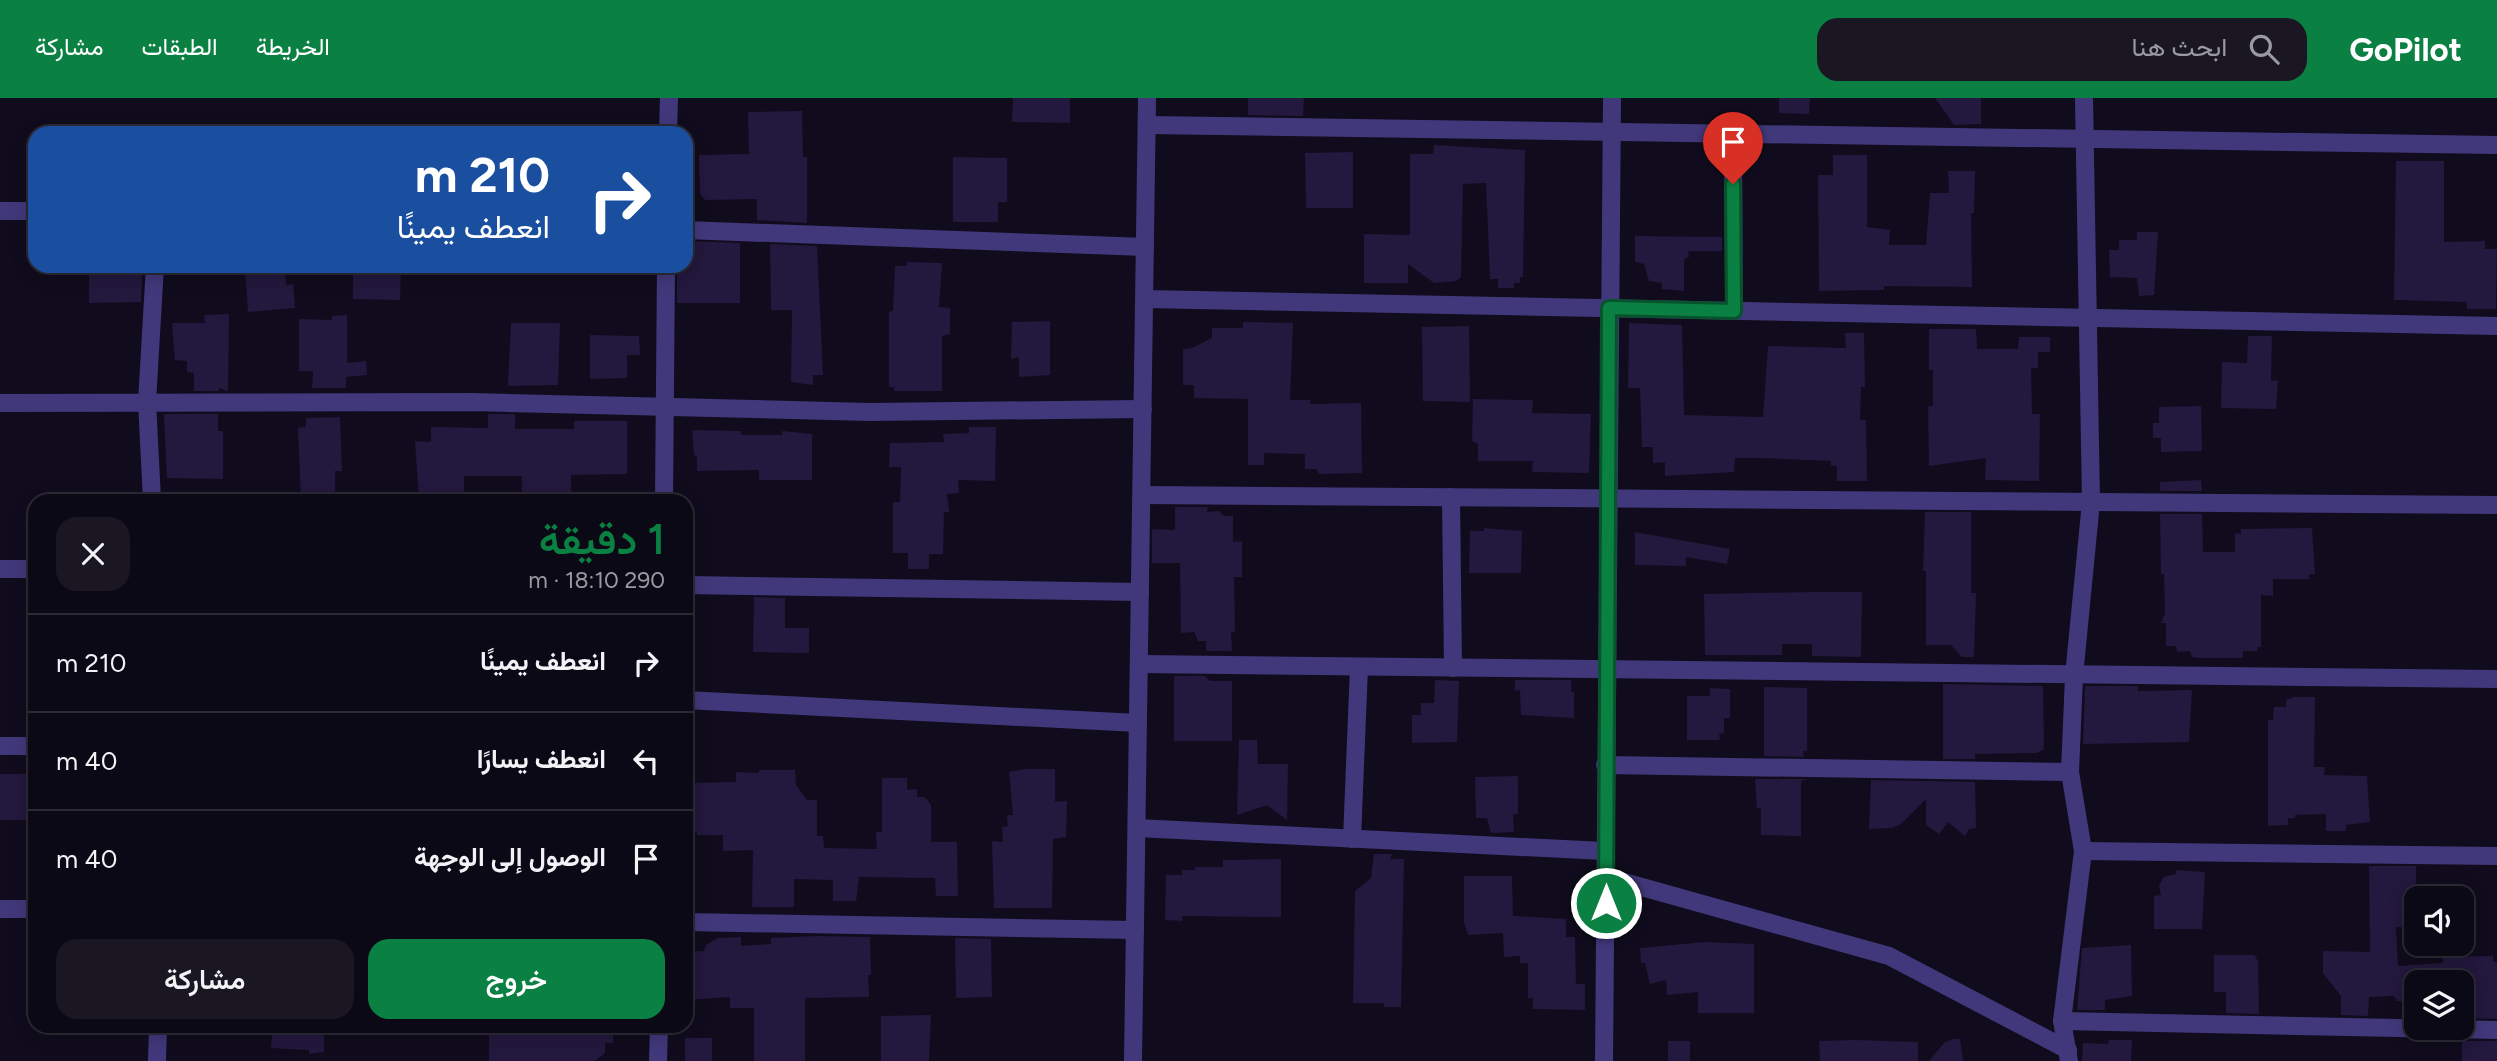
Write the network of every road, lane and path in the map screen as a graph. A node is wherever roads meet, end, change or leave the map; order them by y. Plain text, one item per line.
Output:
1 (669, 98) edge
2 (1147, 98) edge
3 (1612, 98) edge
4 (2084, 98) edge
5 (1147, 125) junction
6 (668, 126) edge
7 (1611, 132) junction
8 (1733, 134) junction
9 (2084, 139) junction
10 (2497, 145) edge
11 (0, 211) edge
12 (28, 211) edge
13 (693, 230) edge
14 (1145, 247) junction
15 (155, 273) edge
16 (666, 273) edge
17 (1144, 299) junction
18 (1609, 308) junction
19 (1734, 311) junction
20 (2088, 318) junction
21 (2497, 326) edge
22 (147, 401) junction
23 (0, 403) edge
24 (665, 407) junction
25 (1143, 409) junction
26 (152, 494) edge
27 (664, 494) edge
28 (1142, 495) junction
29 (1451, 497) junction
30 (1608, 498) junction
31 (2091, 502) junction
32 (2497, 505) edge
33 (0, 569) edge
34 (28, 569) edge
35 (693, 584) edge
36 (1140, 592) junction
37 (1139, 664) junction
38 (1359, 667) junction
39 (1453, 668) junction
40 (1606, 671) junction
41 (2074, 676) junction
42 (2497, 679) edge
43 (693, 700) edge
44 (1138, 723) junction
45 (0, 746) edge
46 (28, 746) edge
47 (1605, 765) junction
48 (2070, 772) junction
49 (1137, 828) junction
50 (1352, 839) junction
51 (2083, 850) junction
52 (1604, 851) junction
53 (2497, 856) edge
54 (1606, 877) junction
55 (0, 909) edge
56 (28, 909) edge
57 (693, 922) edge
58 (1135, 930) junction
59 (2062, 1021) junction
60 (2497, 1030) edge
61 (158, 1033) edge
62 (659, 1033) edge
63 (2068, 1056) edge
64 (157, 1061) edge
65 (658, 1061) edge
66 (1133, 1061) edge
67 (1604, 1061) edge

1 - 6 street
2 - 5 street
3 - 7 street
4 - 9 street
5 - 7 street
5 - 14 street
7 - 8 street
7 - 18 street
8 - 9 street
8 - 19 street
9 - 10 street
9 - 20 street
11 - 12 street
13 - 14 street
14 - 17 street
15 - 22 street
16 - 24 street
17 - 18 street
17 - 25 street
18 - 19 street
18 - 30 street
19 - 20 street
20 - 21 street
20 - 31 street
22 - 23 street
22 - 24 street
22 - 26 street
24 - 25 street
24 - 27 street
25 - 28 street
28 - 29 street
28 - 36 street
29 - 30 street
29 - 39 street
30 - 31 street
30 - 40 street
31 - 32 street
31 - 41 street
33 - 34 street
35 - 36 street
36 - 37 street
37 - 38 street
37 - 44 street
38 - 39 street
38 - 50 street
39 - 40 street
40 - 41 street
40 - 47 street
41 - 42 street
41 - 48 street
43 - 44 street
44 - 49 street
45 - 46 street
47 - 48 street
47 - 52 street
48 - 51 street
49 - 50 street
49 - 58 street
50 - 52 street
51 - 53 street
51 - 59 street
52 - 54 street
54 - 63 street
54 - 67 street
55 - 56 street
57 - 58 street
58 - 66 street
59 - 60 street
59 - 63 street
61 - 64 street
62 - 65 street

